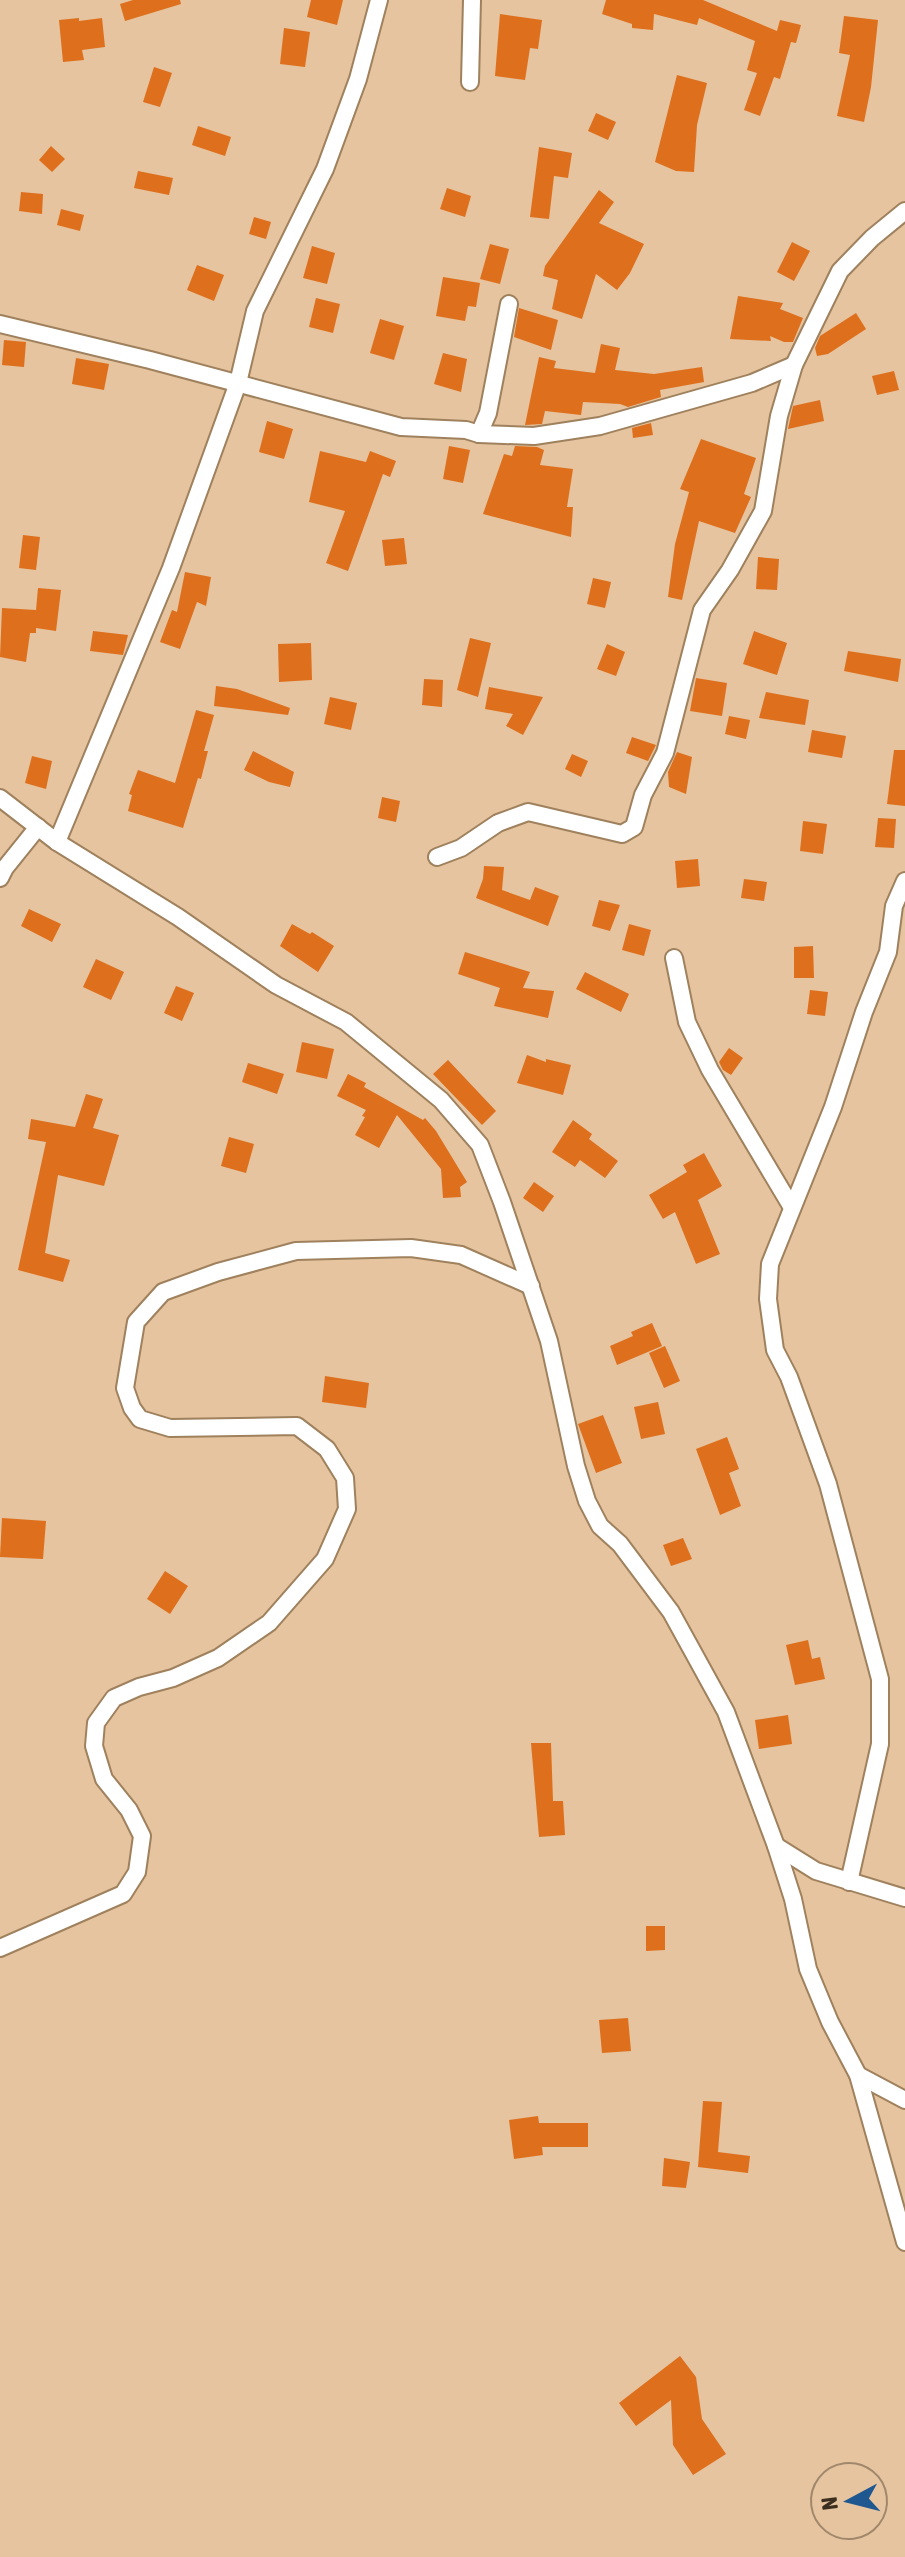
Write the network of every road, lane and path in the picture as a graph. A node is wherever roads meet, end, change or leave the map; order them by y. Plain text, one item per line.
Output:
1 (379, 0) edge
2 (472, 0) edge
3 (470, 82) dead end
4 (905, 211) edge
5 (509, 304) dead end
6 (0, 324) edge
7 (794, 365) junction
8 (238, 383) junction
9 (479, 434) junction
10 (0, 798) edge
11 (38, 827) junction
12 (57, 842) junction
13 (437, 857) dead end
14 (0, 878) edge
15 (905, 881) edge
16 (674, 958) dead end
17 (791, 1206) junction
18 (531, 1286) junction
19 (776, 1846) junction
20 (849, 1882) junction
21 (905, 1898) edge
22 (0, 1948) edge
23 (858, 2075) junction
24 (905, 2100) edge
25 (905, 2242) edge

1 - 8 street
2 - 3 street
4 - 7 street
5 - 9 street
6 - 8 street
7 - 9 street
7 - 13 street
8 - 9 street
8 - 12 street
10 - 11 street
11 - 12 street
11 - 14 street
12 - 18 street
15 - 17 street
16 - 17 street
17 - 20 street
18 - 19 street
18 - 22 street
19 - 20 street
19 - 23 street
20 - 21 street
23 - 24 street
23 - 25 street

